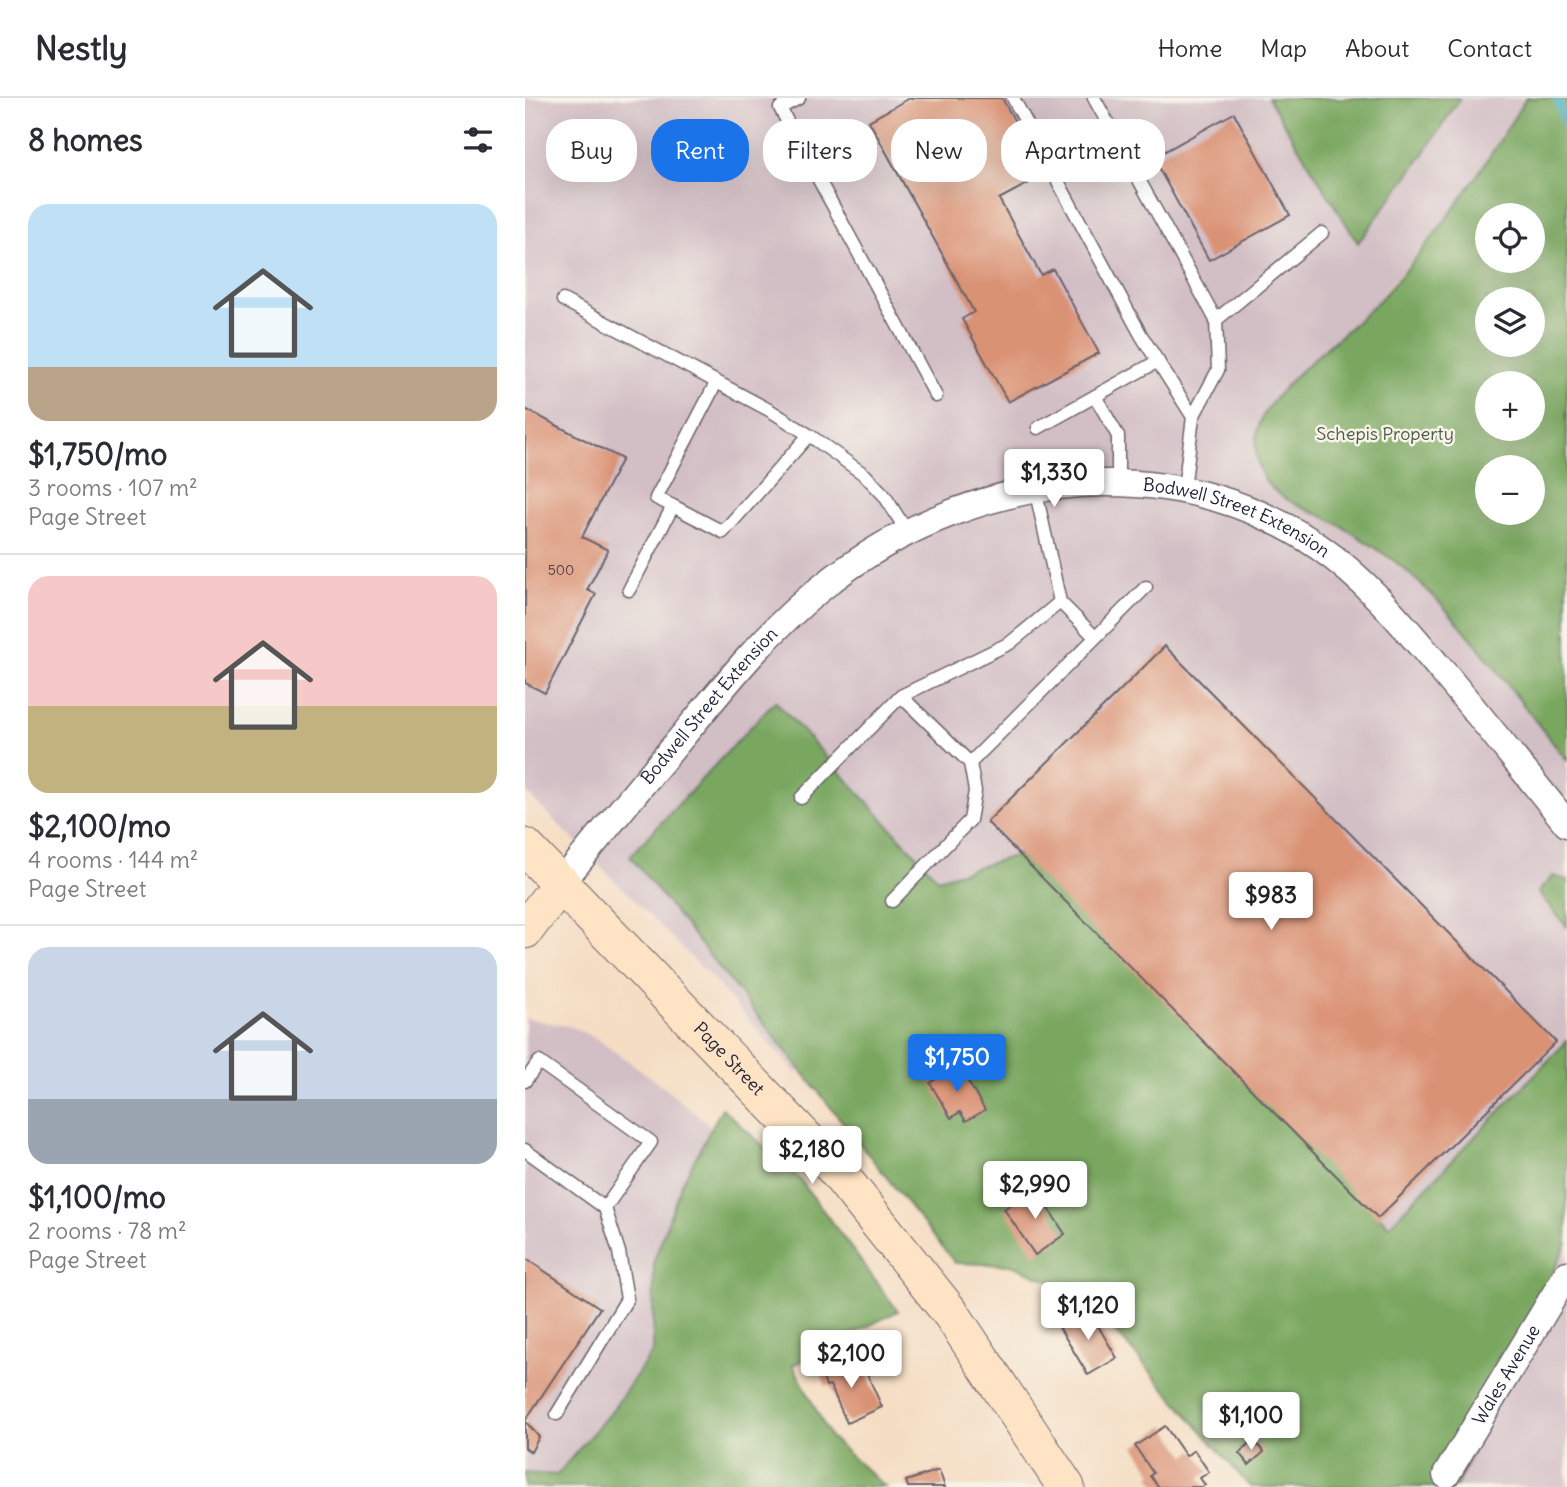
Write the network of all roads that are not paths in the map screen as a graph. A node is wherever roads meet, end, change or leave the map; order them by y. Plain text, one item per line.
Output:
1 (799, 98) edge
2 (1013, 98) edge
3 (1094, 98) edge
4 (1322, 233) dead end
5 (563, 300) dead end
6 (1216, 320) junction
7 (1158, 361) junction
8 (716, 383) junction
9 (936, 396) dead end
10 (1095, 396) junction
11 (1193, 417) junction
12 (1038, 428) dead end
13 (809, 435) junction
14 (1118, 483) junction
15 (1034, 488) junction
16 (1184, 489) junction
17 (673, 506) junction
18 (908, 533) junction
19 (1146, 587) dead end
20 (629, 590) dead end
21 (1060, 602) junction
22 (1095, 637) junction
23 (901, 696) junction
24 (970, 762) junction
25 (801, 798) dead end
26 (1567, 824) edge
27 (525, 847) edge
28 (561, 883) junction
29 (892, 901) dead end
30 (525, 930) edge
31 (525, 1081) edge
32 (525, 1150) edge
33 (605, 1208) junction
34 (1567, 1275) edge
35 (557, 1415) dead end
36 (1446, 1475) dead end
37 (1066, 1487) edge

1 - 9 lane
2 - 7 lane
3 - 6 lane
4 - 6 lane
5 - 8 lane
6 - 11 lane
7 - 10 lane
7 - 11 lane
8 - 13 lane
8 - 17 lane
10 - 12 lane
10 - 14 lane
11 - 16 lane
13 - 17 lane
13 - 18 lane
14 - 15 street, Bodwell Street Extension
14 - 16 street, Bodwell Street Extension
15 - 18 street, Bodwell Street Extension
15 - 21 lane
16 - 26 street, Bodwell Street Extension
17 - 20 lane
18 - 28 street, Bodwell Street Extension
19 - 22 lane
21 - 22 lane
21 - 23 lane
22 - 24 lane
23 - 24 lane
23 - 25 lane
24 - 29 lane
27 - 28 main road, Page Street
28 - 30 main road
28 - 37 main road, Page Street
31 - 33 lane
32 - 33 lane
33 - 35 lane
34 - 36 street, Wales Avenue

